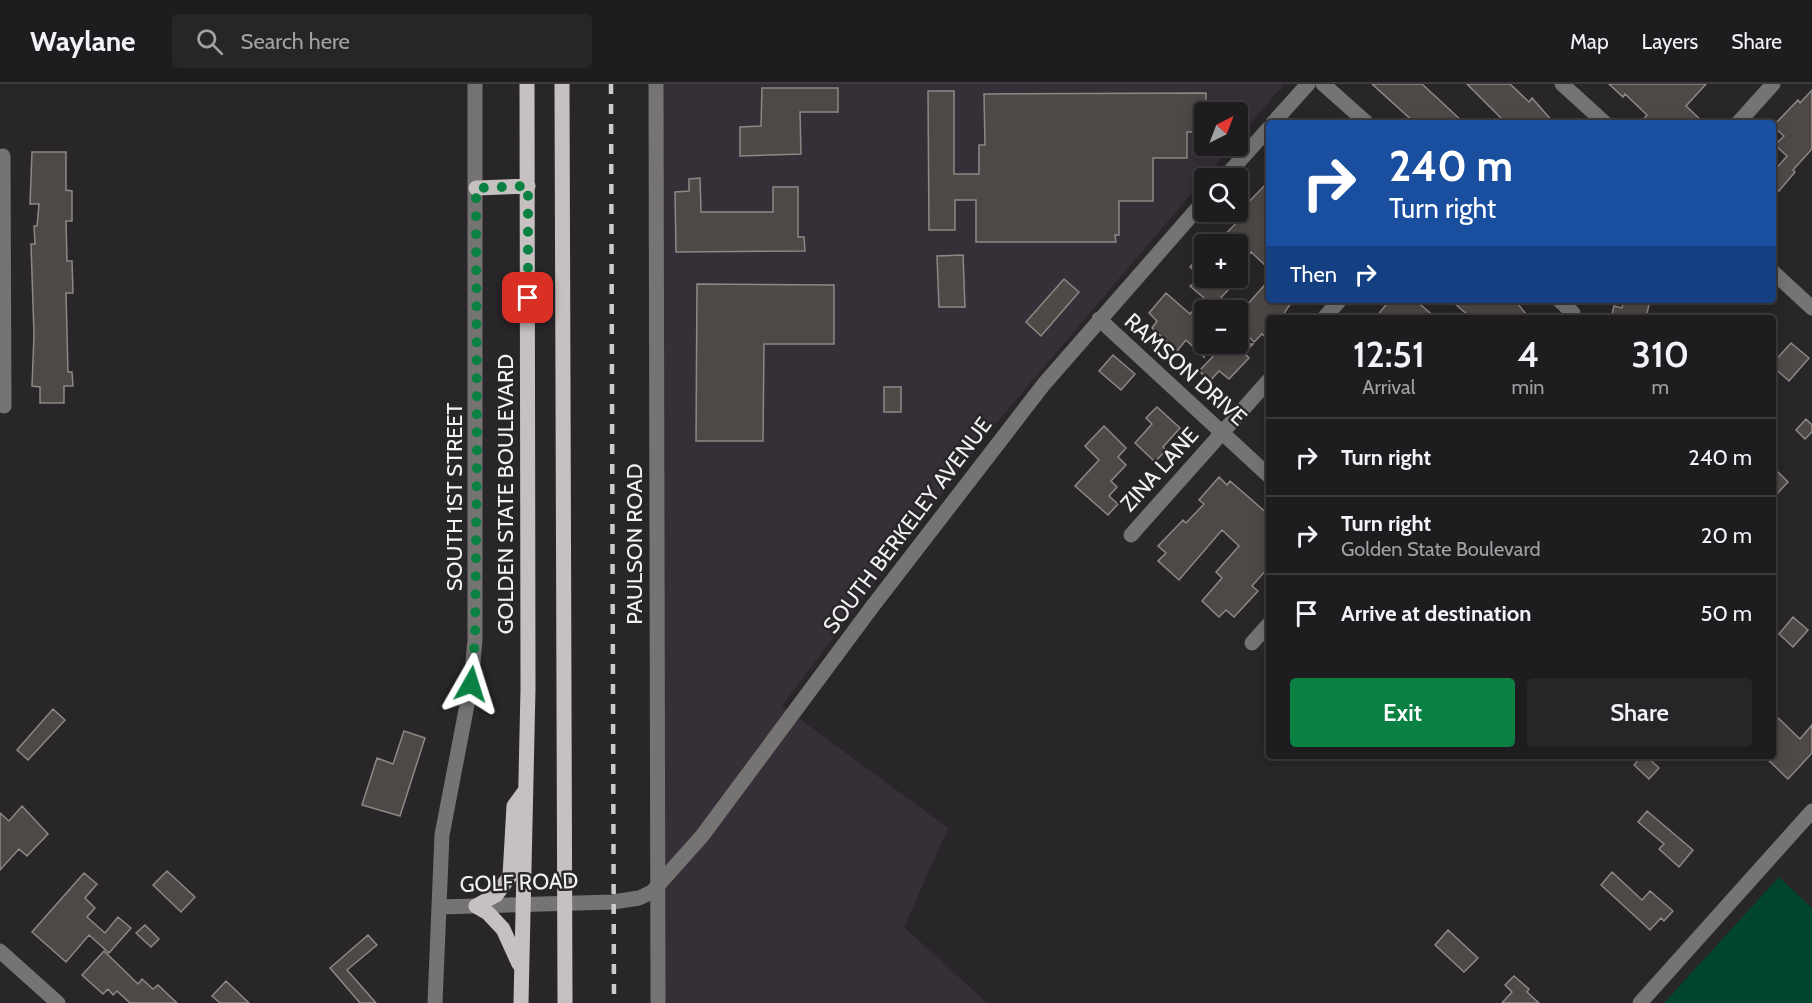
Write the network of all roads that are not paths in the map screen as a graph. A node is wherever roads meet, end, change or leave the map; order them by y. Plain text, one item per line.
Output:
1 (475, 84) edge
2 (527, 84) edge
3 (562, 84) edge
4 (656, 84) edge
5 (1308, 84) edge
6 (1323, 84) edge
7 (1562, 84) edge
8 (1773, 84) edge
9 (1277, 120) edge
10 (1364, 120) edge
11 (1602, 120) edge
12 (1741, 120) edge
13 (1266, 131) edge
14 (3, 156) dead end
15 (1233, 168) edge
16 (528, 186) junction
17 (476, 188) junction
18 (1194, 212) edge
19 (1776, 275) edge
20 (1562, 303) edge
21 (1812, 308) edge
22 (1573, 313) dead end
23 (1099, 319) junction
24 (2, 327) edge
25 (1266, 383) edge
26 (4, 406) dead end
27 (1222, 432) junction
28 (1266, 473) edge
29 (1131, 535) dead end
30 (1266, 627) edge
31 (1252, 643) dead end
32 (525, 791) junction
33 (1812, 811) edge
34 (657, 887) junction
35 (565, 903) junction
36 (523, 904) junction
37 (476, 906) junction
38 (439, 907) junction
39 (0, 951) edge
40 (521, 967) junction
41 (58, 1003) edge
42 (435, 1003) edge
43 (520, 1003) edge
44 (566, 1003) edge
45 (658, 1003) edge
46 (1640, 1003) edge

1 - 17 street, SOUTH 1ST STREET
2 - 16 main road, GOLDEN STATE BOULEVARD
3 - 35 main road
4 - 34 street, PAULSON ROAD
5 - 9 street
6 - 10 street
7 - 11 street
8 - 12 street
13 - 15 street
14 - 24 street
16 - 17 main road
16 - 32 main road, GOLDEN STATE BOULEVARD
17 - 38 street, SOUTH 1ST STREET
18 - 23 street, SOUTH BERKELEY AVENUE
19 - 21 street
20 - 22 street
23 - 27 street, RAMSON DRIVE
23 - 34 street, SOUTH BERKELEY AVENUE
24 - 26 street
25 - 27 street, ZINA LANE
27 - 28 street, RAMSON DRIVE
27 - 29 street, ZINA LANE
30 - 31 street
32 - 36 main road, GOLDEN STATE BOULEVARD
32 - 37 main road
33 - 46 street
34 - 35 street, GOLF ROAD
34 - 45 street, PAULSON ROAD
35 - 36 street, GOLF ROAD
35 - 44 main road
36 - 37 street, GOLF ROAD
36 - 40 main road, GOLDEN STATE BOULEVARD
37 - 38 street, GOLF ROAD
37 - 40 main road
38 - 42 street, GOLF ROAD
39 - 41 street
40 - 43 main road, GOLDEN STATE BOULEVARD

